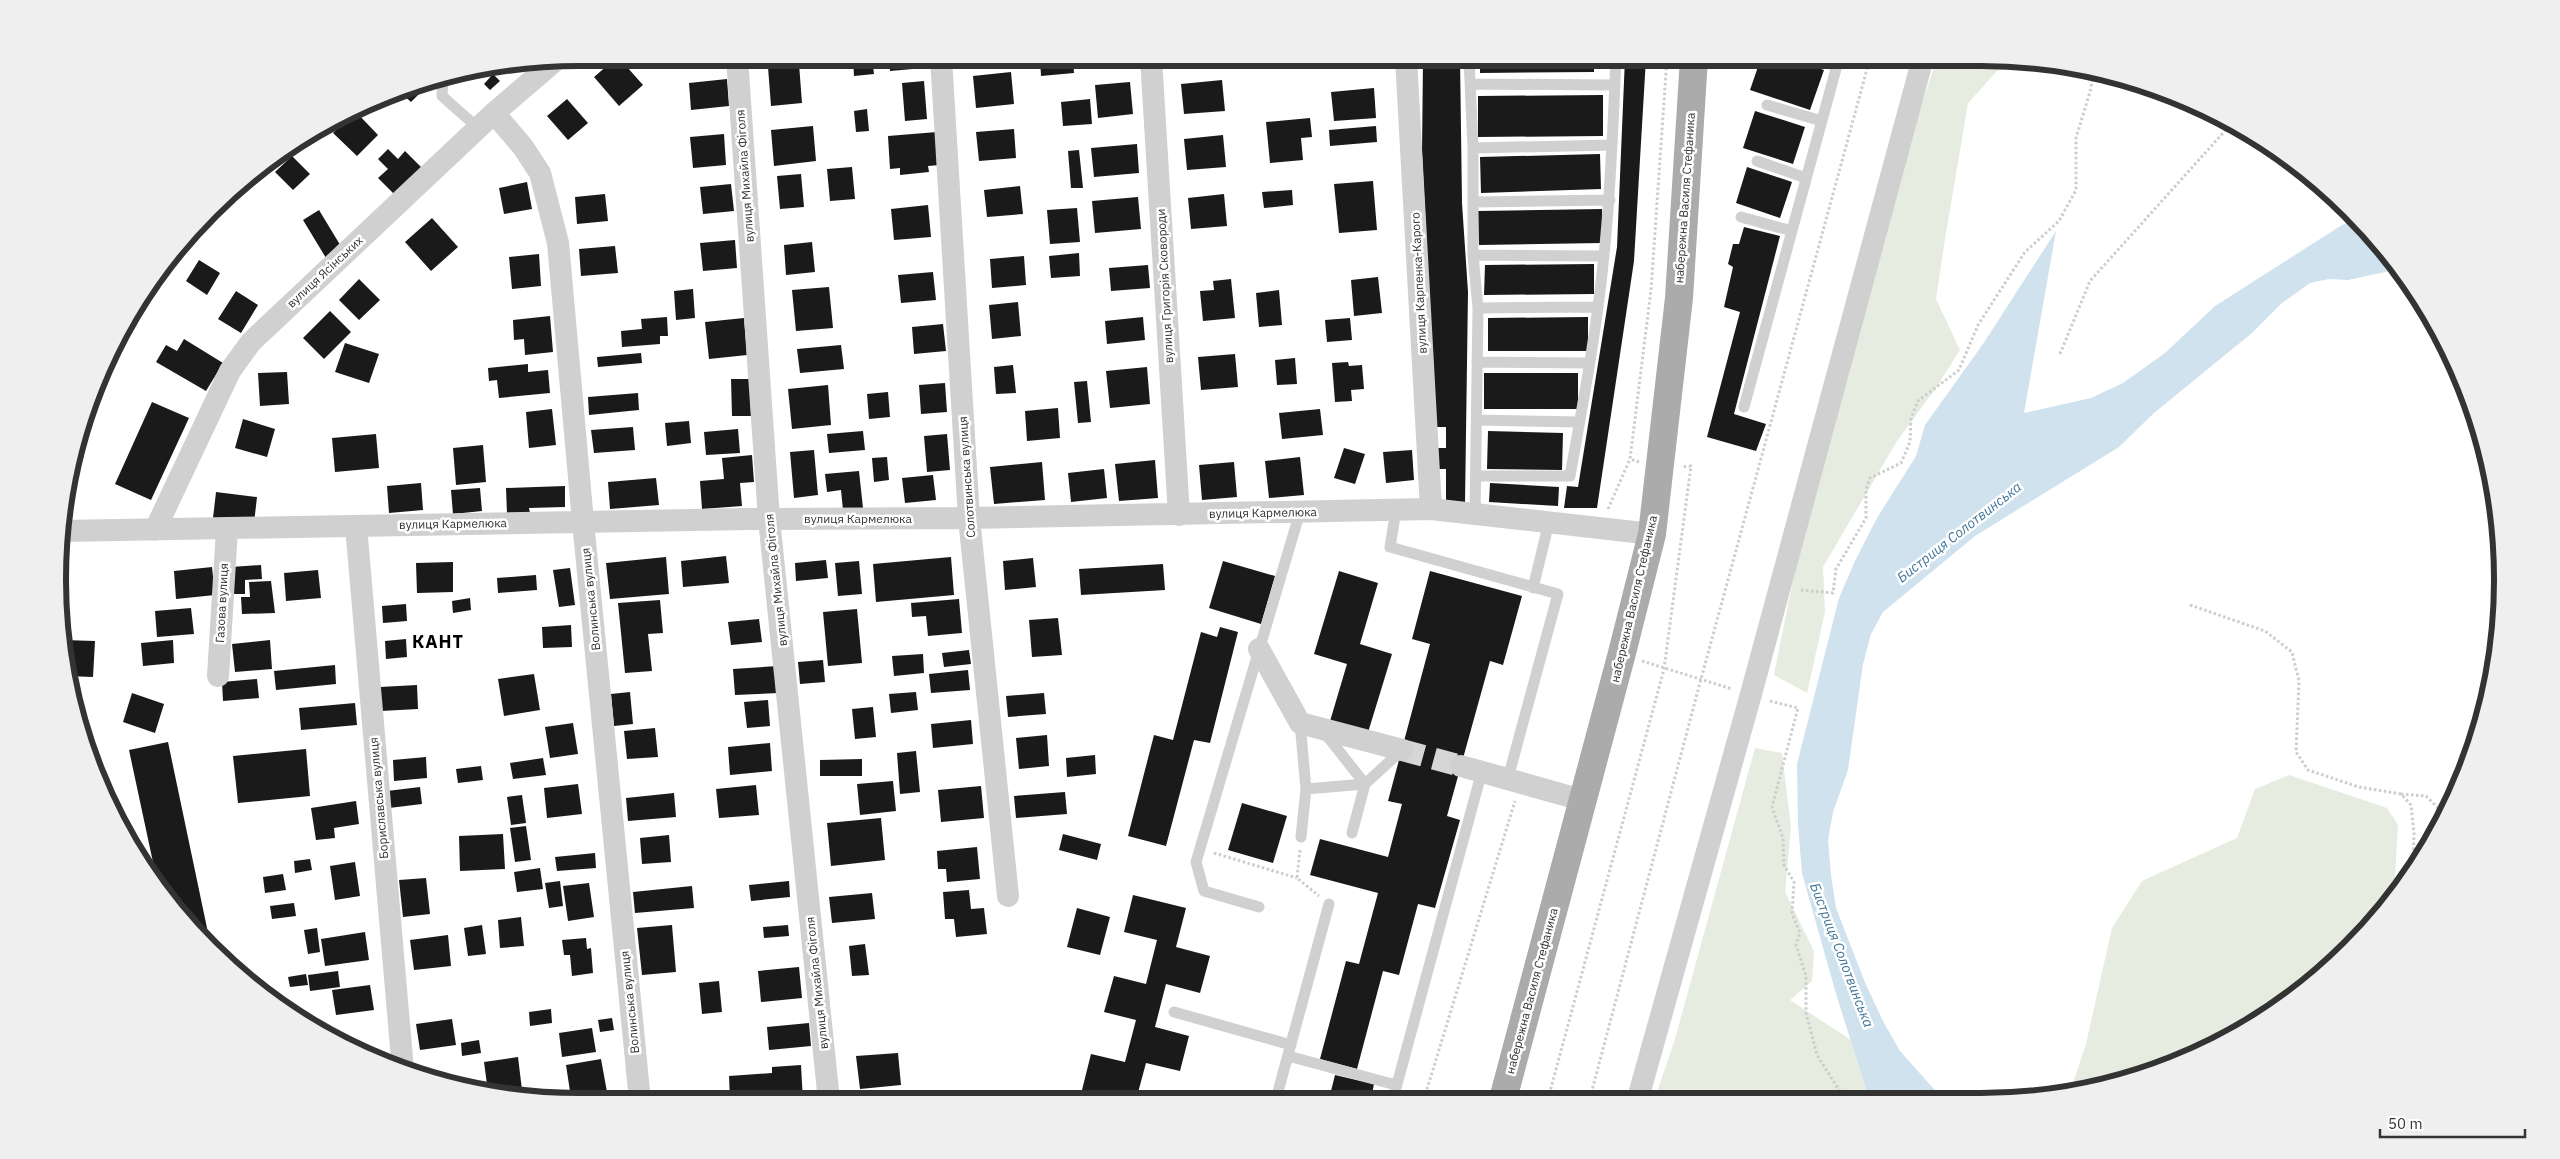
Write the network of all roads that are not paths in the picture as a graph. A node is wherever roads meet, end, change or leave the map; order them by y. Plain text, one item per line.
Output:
1 (738, 66) edge
2 (941, 66) edge
3 (1151, 66) edge
4 (1406, 66) edge
5 (1469, 66) edge
6 (1615, 66) edge
7 (1694, 66) edge
8 (1837, 66) edge
9 (1921, 66) edge
10 (548, 67) edge
11 (1470, 84) junction
12 (443, 85) edge
13 (1614, 85) junction
14 (1767, 105) dead end
15 (494, 113) junction
16 (1822, 121) junction
17 (478, 128) junction
18 (1612, 145) junction
19 (1473, 148) junction
20 (1757, 162) dead end
21 (1806, 178) junction
22 (1610, 200) junction
23 (1473, 202) junction
24 (1741, 217) dead end
25 (1792, 231) junction
26 (1473, 255) junction
27 (1604, 256) junction
28 (1598, 307) junction
29 (1478, 308) junction
30 (1477, 362) junction
31 (1590, 363) junction
32 (1744, 407) dead end
33 (1477, 420) junction
34 (1579, 422) junction
35 (1477, 476) junction
36 (1431, 509) junction
37 (1396, 510) junction
38 (1300, 512) junction
39 (1475, 514) junction
40 (1179, 515) junction
41 (969, 518) junction
42 (770, 519) junction
43 (583, 522) junction
44 (1549, 522) junction
45 (356, 526) junction
46 (226, 529) junction
47 (155, 530) junction
48 (69, 531) edge
49 (1652, 534) junction
50 (1533, 588) junction
51 (1259, 649) junction
52 (218, 676) dead end
53 (1300, 723) junction
54 (1322, 729) junction
55 (1402, 750) joint
56 (1472, 768) joint
57 (1508, 778) junction
58 (1365, 784) junction
59 (1306, 789) junction
60 (1582, 800) junction
61 (1352, 833) dead end
62 (1301, 837) road end
63 (1008, 896) dead end
64 (1329, 904) road end
65 (1258, 907) dead end
66 (1174, 1012) dead end
67 (1289, 1050) junction
68 (402, 1061) edge
69 (1396, 1085) junction
70 (639, 1093) edge
71 (827, 1093) edge
72 (1278, 1093) edge
73 (1394, 1093) edge
74 (1505, 1093) edge
75 (1639, 1093) edge

1 - 42 street, вулиця Михайла Фіголя
2 - 41 street, Солотвинська вулиця
3 - 40 street, вулиця Григорія Сковороди
4 - 36 street, вулиця Карпенка-Карого
5 - 11 lane
6 - 13 lane
7 - 49 main road, набережна Василя Стефаника
8 - 16 lane
9 - 75 street
10 - 15 street, вулиця Ясінських
11 - 13 lane
11 - 19 lane
12 - 17 lane
13 - 18 lane
14 - 16 lane
15 - 17 street, вулиця Ясінських
15 - 43 street, Волинська вулиця
16 - 21 lane
17 - 47 street, вулиця Ясінських
18 - 19 lane
18 - 22 lane
19 - 23 lane
20 - 21 lane
21 - 25 lane
22 - 23 lane
22 - 27 lane
23 - 26 lane
24 - 25 lane
25 - 32 lane
26 - 27 lane
26 - 29 lane
27 - 28 lane
28 - 29 lane
28 - 31 lane
29 - 30 lane
30 - 31 lane
30 - 33 lane
31 - 34 lane
33 - 34 lane
33 - 35 lane
34 - 35 lane
35 - 39 lane
36 - 37 street, вулиця Кармелюка
36 - 39 street, вулиця Кармелюка
37 - 38 street, вулиця Кармелюка
37 - 50 lane
38 - 40 street, вулиця Кармелюка
38 - 51 lane
39 - 44 street, вулиця Кармелюка
40 - 41 street, вулиця Кармелюка
41 - 42 street, вулиця Кармелюка
41 - 63 street, Солотвинська вулиця
42 - 43 street, вулиця Кармелюка
42 - 71 street, вулиця Михайла Фіголя
43 - 45 street, вулиця Кармелюка
43 - 70 street, Волинська вулиця
44 - 49 street, вулиця Кармелюка
44 - 50 lane
45 - 46 street, вулиця Кармелюка
45 - 68 street, Бориславська вулиця
46 - 47 street, вулиця Кармелюка
46 - 52 street, Газова вулиця
47 - 48 street, вулиця Кармелюка
49 - 60 main road, набережна Василя Стефаника
50 - 57 lane
51 - 53 street
51 - 65 lane
53 - 54 street
53 - 59 lane
54 - 55 street
54 - 58 lane
55 - 58 lane
56 - 57 street
56 - 69 lane
57 - 60 street
58 - 59 lane
58 - 61 lane
59 - 62 lane
60 - 74 main road, набережна Василя Стефаника
64 - 67 lane
66 - 67 lane
67 - 69 lane
67 - 72 lane
69 - 73 lane

